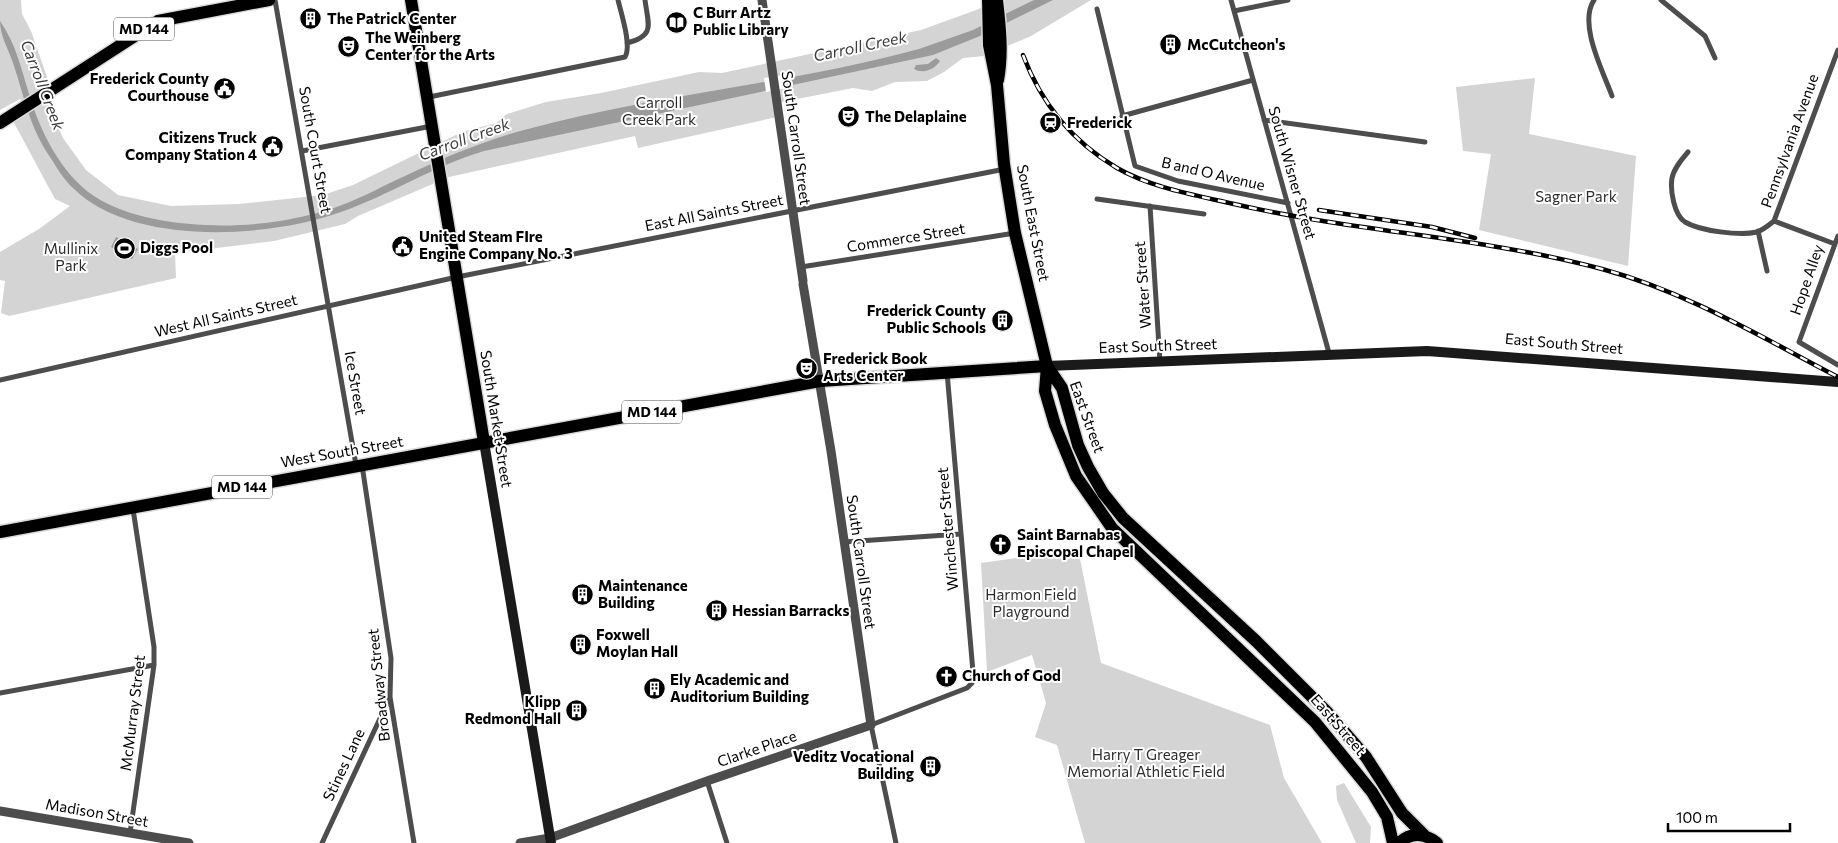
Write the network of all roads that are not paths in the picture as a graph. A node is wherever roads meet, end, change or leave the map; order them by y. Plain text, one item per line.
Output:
1 (269, 0) edge
2 (275, 0) edge
3 (411, 0) edge
4 (618, 0) edge
5 (645, 0) edge
6 (762, 0) edge
7 (988, 0) edge
8 (997, 0) edge
9 (1231, 0) edge
10 (1288, 0) edge
11 (1594, 0) edge
12 (1661, 0) edge
13 (1097, 9) dead end
14 (1234, 11) junction
15 (993, 18) junction
16 (627, 43) junction
17 (1838, 50) edge
18 (1715, 58) dead end
19 (1253, 80) junction
20 (1612, 96) dead end
21 (429, 97) junction
22 (1122, 116) junction
23 (1264, 120) junction
24 (0, 123) edge
25 (433, 126) junction
26 (1424, 142) dead end
27 (302, 150) junction
28 (1688, 152) dead end
29 (1005, 169) junction
30 (1097, 199) dead end
31 (1288, 204) junction
32 (1150, 206) junction
33 (792, 210) junction
34 (1204, 214) dead end
35 (1774, 221) junction
36 (1758, 232) junction
37 (1015, 233) junction
38 (1838, 236) edge
39 (1835, 244) junction
40 (801, 267) junction
41 (1767, 271) dead end
42 (457, 277) junction
43 (330, 305) junction
44 (1330, 354) junction
45 (1160, 362) junction
46 (1838, 365) edge
47 (1047, 366) junction
48 (947, 372) junction
49 (0, 380) edge
50 (820, 381) junction
51 (1838, 382) edge
52 (484, 442) junction
53 (359, 465) junction
54 (132, 507) junction
55 (0, 532) edge
56 (961, 534) junction
57 (844, 542) junction
58 (154, 665) junction
59 (972, 683) joint
60 (0, 693) edge
61 (390, 697) junction
62 (871, 725) junction
63 (707, 780) junction
64 (0, 811) edge
65 (130, 833) junction
66 (1424, 835) junction
67 (551, 841) edge
68 (189, 843) edge
69 (322, 843) edge
70 (414, 843) edge
71 (520, 843) edge
72 (728, 843) edge
73 (896, 843) edge
74 (1393, 843) edge
75 (1399, 843) edge
76 (1437, 843) edge

1 - 24 main road, MD 144
2 - 27 street, South Court Street
3 - 21 main road, South Market Street
4 - 16 street
5 - 16 street
6 - 33 street, South Carroll Street
7 - 15 main road, South East Street
8 - 15 main road, South East Street
9 - 14 street, South Wisner Street
10 - 14 street
11 - 20 street
12 - 18 street
13 - 22 street
14 - 19 street, South Wisner Street
15 - 29 main road, South East Street
16 - 21 street
17 - 35 street, Pennsylvania Avenue
19 - 22 street
19 - 23 street, South Wisner Street
21 - 25 main road, South Market Street
22 - 31 street, B and O Avenue
23 - 26 street
23 - 31 street, South Wisner Street
25 - 27 street
25 - 42 main road, South Market Street
27 - 43 street, South Court Street
28 - 36 street
29 - 33 street, East All Saints Street
29 - 37 main road, South East Street
30 - 32 street
31 - 44 street, South Wisner Street
32 - 34 street
32 - 45 street, Water Street
33 - 40 street, South Carroll Street
33 - 42 street, East All Saints Street
35 - 36 street, Pennsylvania Avenue
35 - 39 street, Hope Alley
36 - 41 street
37 - 40 street, Commerce Street
37 - 47 main road, South East Street
38 - 39 street
39 - 46 street, Hope Alley
40 - 50 street, South Carroll Street
42 - 43 street, West All Saints Street
42 - 52 main road, South Market Street
43 - 49 street, West All Saints Street
43 - 53 street, Ice Street
44 - 45 main road, East South Street / MD 144
44 - 51 main road, East South Street / MD 144
45 - 47 main road, East South Street / MD 144
47 - 48 main road, East South Street / MD 144
47 - 66 main road, East Street
47 - 74 main road, East Street
48 - 50 main road, East South Street / MD 144
48 - 56 street, Winchester Street
50 - 52 main road, East South Street / MD 144
50 - 57 street, South Carroll Street
52 - 53 main road, West South Street / MD 144
52 - 67 main road, South Market Street
53 - 54 main road, West South Street / MD 144
53 - 61 street, Broadway Street
54 - 55 main road, West South Street / MD 144
54 - 58 street, McMurray Street
56 - 57 street
56 - 59 street, Winchester Street
57 - 62 street, South Carroll Street
58 - 60 street
58 - 65 street, McMurray Street
59 - 62 street, Clarke Place
61 - 69 street, Stines Lane
61 - 70 street, Broadway Street
62 - 63 street, Clarke Place
62 - 73 street, South Carroll Street
63 - 67 street, Clarke Place
63 - 72 street
64 - 65 street, Madison Street
65 - 68 street, Madison Street
66 - 75 main road
66 - 76 main road, East Street
67 - 71 street

